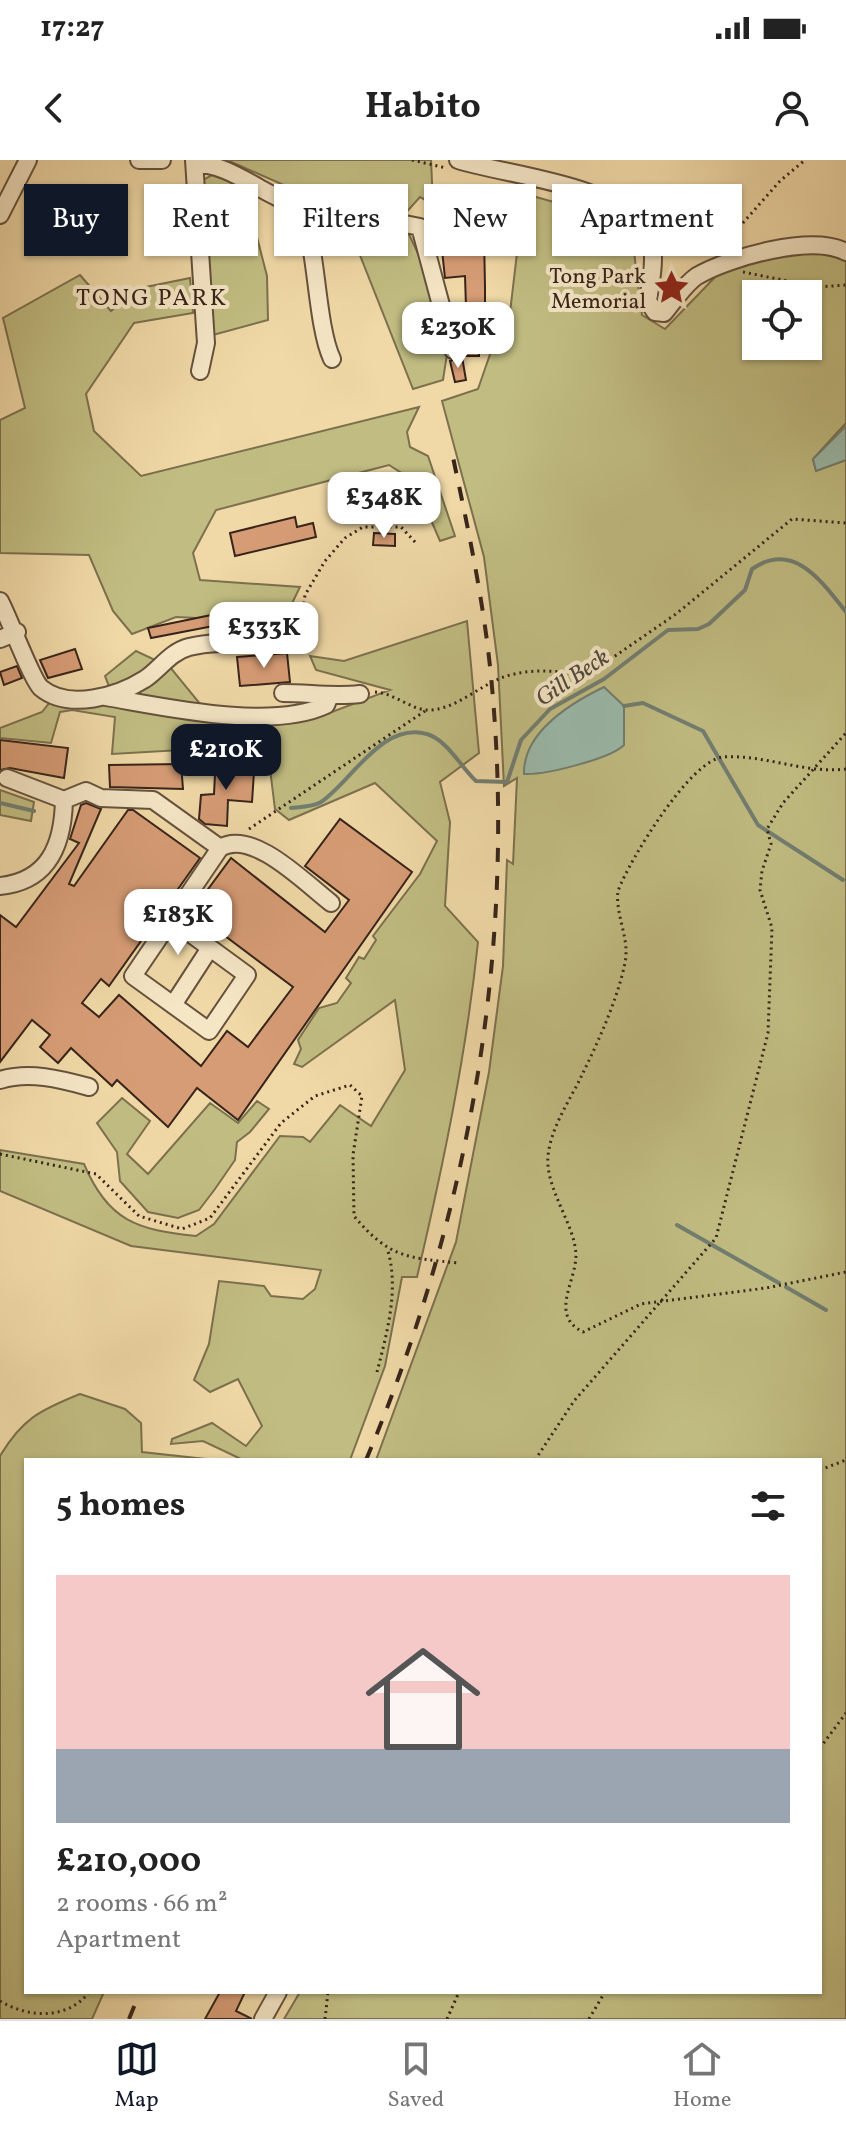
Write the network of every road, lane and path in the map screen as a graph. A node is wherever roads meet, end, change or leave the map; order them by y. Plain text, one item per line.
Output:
1 (28, 160) edge
2 (139, 160) edge
3 (162, 160) edge
4 (458, 160) edge
5 (524, 160) edge
6 (805, 160) edge
7 (195, 162) edge
8 (512, 175) junction
9 (274, 195) edge
10 (0, 215) edge
11 (742, 224) edge
12 (408, 225) edge
13 (846, 252) edge
14 (314, 256) edge
15 (729, 269) dead end
16 (846, 285) edge
17 (453, 350) dead end
18 (332, 359) dead end
19 (200, 371) dead end
20 (846, 523) edge
21 (416, 543) dead end
22 (0, 601) edge
23 (17, 632) junction
24 (0, 639) edge
25 (287, 642) joint
26 (283, 693) dead end
27 (360, 694) joint
28 (105, 697) junction
29 (329, 698) junction
30 (427, 710) junction
31 (846, 733) edge
32 (846, 769) edge
33 (812, 770) junction
34 (7, 778) dead end
35 (64, 800) junction
36 (224, 845) junction
37 (0, 886) edge
38 (331, 903) dead end
39 (172, 920) junction
40 (210, 948) junction
41 (173, 1005) junction
42 (0, 1080) edge
43 (89, 1087) dead end
44 (0, 1154) edge
45 (388, 1251) junction
46 (459, 1263) dead end
47 (846, 1272) edge
48 (665, 1300) junction
49 (377, 1372) dead end
50 (536, 1458) edge
51 (846, 1460) edge
52 (822, 1469) edge
53 (846, 1713) edge
54 (822, 1745) edge
55 (88, 1994) edge
56 (277, 1994) edge
57 (328, 1994) edge
58 (458, 1994) edge
59 (604, 1994) edge
60 (0, 2001) edge
61 (263, 2019) edge
62 (325, 2019) edge
63 (447, 2019) edge
64 (589, 2019) edge

1 - 10 street
2 - 3 street
4 - 8 street
5 - 8 street
6 - 11 path
7 - 9 street
7 - 19 street
8 - 13 street
12 - 17 street
14 - 18 street
15 - 16 path
20 - 30 path
21 - 25 path
22 - 23 street
23 - 24 street
23 - 28 street
25 - 28 street
26 - 29 street
27 - 29 street
27 - 30 path
28 - 29 street
30 - 36 path
31 - 33 path
32 - 33 path
33 - 48 path
33 - 48 path
34 - 35 street
35 - 36 street
35 - 37 street
36 - 38 street
36 - 39 street
39 - 40 street
39 - 41 street
40 - 41 street
40 - 41 street
42 - 43 street
44 - 45 path
45 - 46 path
45 - 49 path
47 - 48 path
48 - 50 path
51 - 52 path
53 - 54 path
55 - 60 path
56 - 61 street
57 - 62 path
58 - 63 path
59 - 64 path

